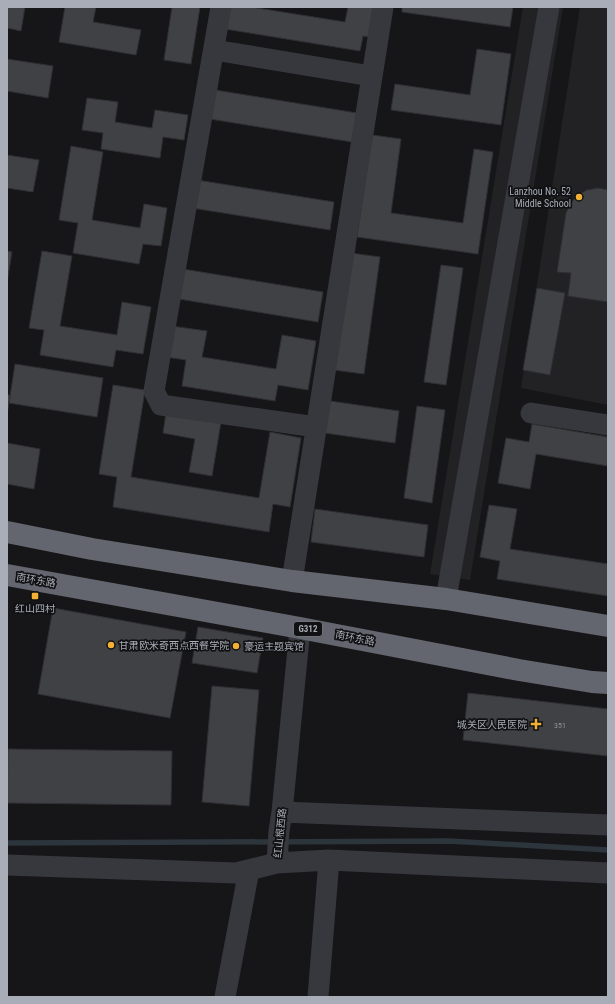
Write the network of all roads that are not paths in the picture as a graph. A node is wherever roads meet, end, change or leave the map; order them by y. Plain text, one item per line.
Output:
1 (221, 7) edge
2 (383, 7) edge
3 (548, 7) edge
4 (214, 50) junction
5 (371, 76) junction
6 (531, 413) dead end
7 (608, 425) edge
8 (316, 427) junction
9 (7, 532) edge
10 (7, 575) edge
11 (292, 581) junction
12 (446, 598) junction
13 (608, 626) edge
14 (300, 628) junction
15 (608, 683) edge
16 (608, 825) edge
17 (279, 839) junction
18 (329, 860) junction
19 (7, 865) edge
20 (249, 870) junction
21 (608, 873) edge
22 (225, 997) edge
23 (318, 997) edge

1 - 4 street
2 - 5 street
3 - 12 street
4 - 5 street
4 - 8 street
5 - 8 street
6 - 7 street
8 - 11 street
9 - 11 highway
10 - 14 highway, 南环东路 / G312
11 - 12 highway
12 - 13 highway
14 - 15 highway, 南环东路 / G312
14 - 17 street, 红山根西路
16 - 17 street
17 - 18 street
17 - 20 street, 红山根西路
18 - 21 street
18 - 23 street
19 - 20 street, 红山根西路
20 - 22 street

